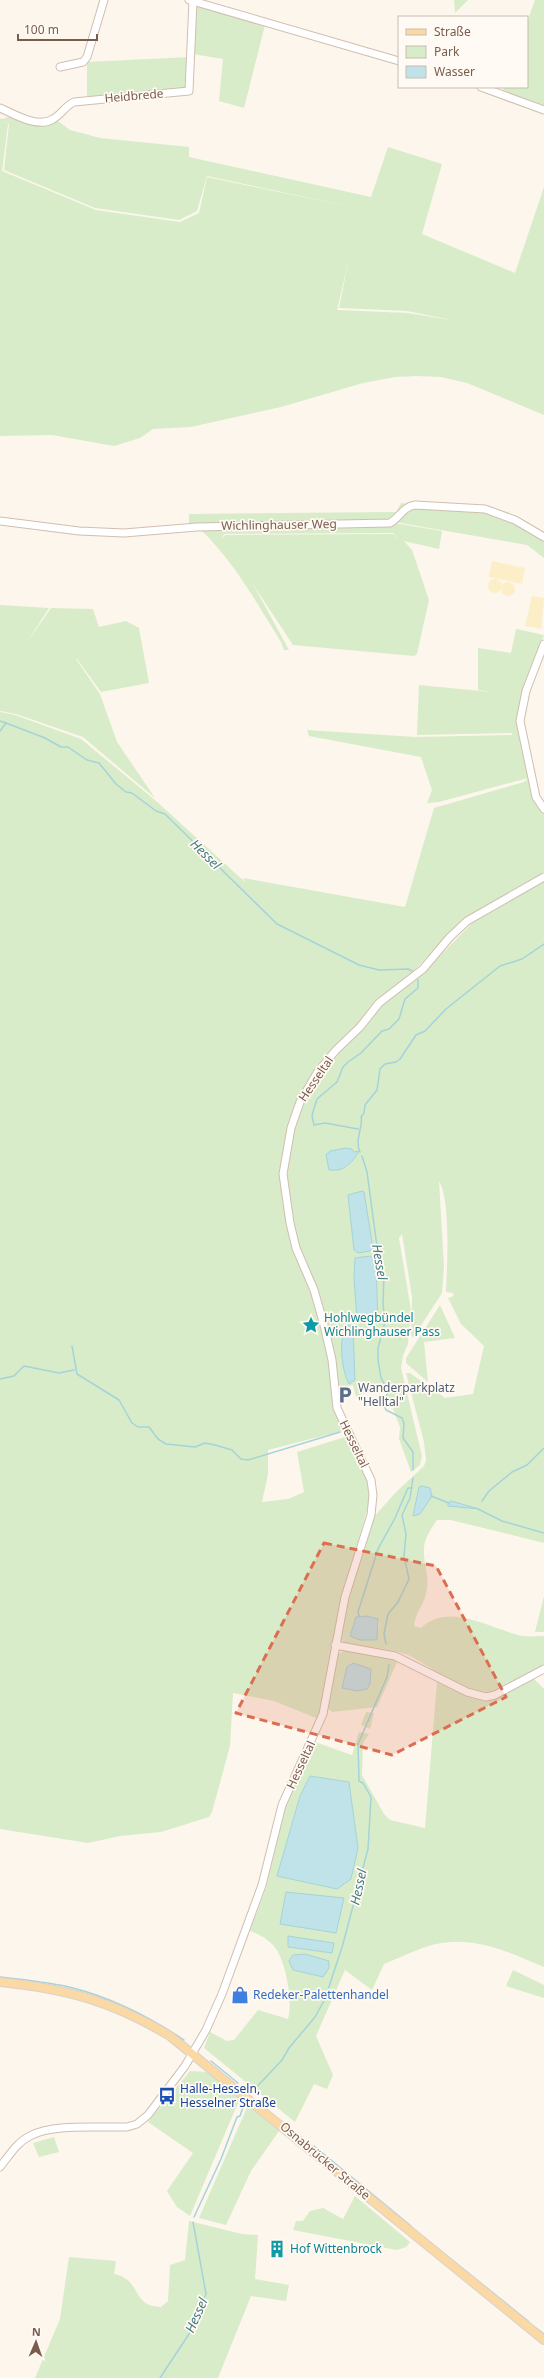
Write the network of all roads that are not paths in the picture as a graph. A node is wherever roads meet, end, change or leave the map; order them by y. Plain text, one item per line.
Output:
1 (104, 0) edge
2 (191, 0) edge
3 (398, 61) edge
4 (60, 67) dead end
5 (483, 88) edge
6 (0, 108) edge
7 (544, 110) edge
8 (0, 521) edge
9 (544, 537) edge
10 (544, 644) edge
11 (544, 810) edge
12 (544, 877) edge
13 (336, 1645) junction
14 (544, 1669) edge
15 (0, 1982) edge
16 (194, 2053) junction
17 (0, 2167) edge
18 (544, 2340) edge

1 - 4 street
2 - 3 street, Heidbrede
2 - 6 street, Heidbrede
5 - 7 street
8 - 9 street, Wichlinghauser Weg
10 - 11 street
12 - 13 street, Hesseltal
13 - 14 street
13 - 16 street, Hesseltal
15 - 16 main road, Osnabrücker Straße
16 - 17 street, Hesseltal
16 - 18 main road, Osnabrücker Straße

